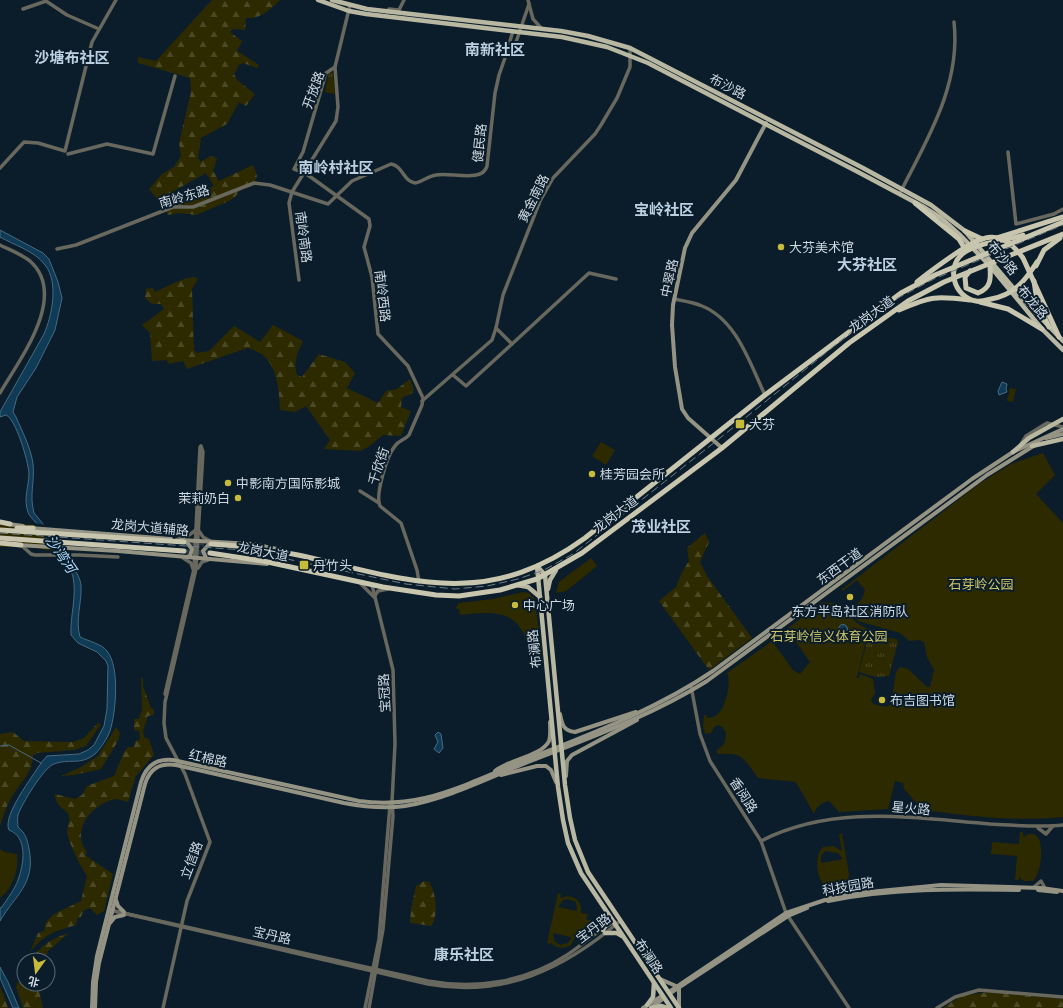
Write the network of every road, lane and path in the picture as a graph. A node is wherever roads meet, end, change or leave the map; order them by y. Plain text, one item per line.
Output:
1 (116, 0) edge
2 (318, 0) edge
3 (332, 0) edge
4 (404, 0) edge
5 (529, 2) edge
6 (349, 8) junction
7 (23, 9) dead end
8 (387, 12) junction
9 (533, 19) junction
10 (954, 22) dead end
11 (528, 28) junction
12 (98, 29) junction
13 (543, 30) junction
14 (513, 31) junction
15 (630, 48) junction
16 (506, 55) junction
17 (630, 55) junction
18 (335, 67) junction
19 (175, 76) dead end
20 (767, 121) junction
21 (1008, 152) dead end
22 (67, 153) junction
23 (0, 168) edge
24 (305, 173) junction
25 (902, 189) junction
26 (292, 192) junction
27 (899, 194) junction
28 (338, 196) junction
29 (915, 202) junction
30 (1063, 209) edge
31 (1063, 219) edge
32 (965, 231) junction
33 (1063, 236) edge
34 (0, 245) edge
35 (57, 249) dead end
36 (1037, 262) junction
37 (990, 266) junction
38 (972, 270) junction
39 (616, 279) dead end
40 (299, 280) dead end
41 (925, 280) junction
42 (903, 292) junction
43 (674, 300) junction
44 (977, 301) junction
45 (891, 314) junction
46 (1050, 327) junction
47 (496, 328) junction
48 (1042, 329) junction
49 (1061, 339) edge
50 (512, 344) junction
51 (1063, 350) edge
52 (453, 375) junction
53 (0, 393) edge
54 (765, 395) junction
55 (422, 401) junction
56 (1063, 419) edge
57 (1063, 428) edge
58 (1030, 433) junction
59 (1037, 433) junction
60 (1063, 434) edge
61 (710, 438) junction
62 (1063, 439) edge
63 (1042, 441) junction
64 (1021, 444) junction
65 (1032, 446) joint
66 (722, 448) junction
67 (1013, 452) junction
68 (200, 490) junction
69 (360, 491) dead end
70 (379, 503) junction
71 (0, 523) edge
72 (10, 524) joint
73 (33, 528) junction
74 (0, 529) edge
75 (198, 529) junction
76 (27, 530) junction
77 (113, 536) junction
78 (0, 538) edge
79 (176, 540) junction
80 (185, 541) junction
81 (197, 541) junction
82 (35, 543) junction
83 (212, 543) junction
84 (0, 544) edge
85 (86, 544) junction
86 (22, 545) junction
87 (63, 546) junction
88 (117, 548) junction
89 (184, 551) tunnel mouth
90 (28, 552) junction
91 (210, 553) tunnel mouth
92 (118, 557) dead end
93 (180, 557) junction
94 (186, 557) junction
95 (196, 558) junction
96 (206, 558) junction
97 (213, 559) junction
98 (537, 566) junction
99 (286, 567) junction
100 (556, 570) junction
101 (195, 571) junction
102 (545, 575) junction
103 (537, 579) junction
104 (353, 581) junction
105 (419, 582) junction
106 (372, 585) junction
107 (517, 586) junction
108 (393, 589) junction
109 (547, 594) junction
110 (374, 597) junction
111 (540, 597) junction
112 (552, 637) junction
113 (544, 638) junction
114 (692, 688) junction
115 (665, 703) junction
116 (550, 704) junction
117 (558, 704) junction
118 (179, 761) junction
119 (182, 766) junction
120 (507, 769) joint
121 (492, 775) junction
122 (565, 785) junction
123 (558, 787) junction
124 (391, 806) junction
125 (1063, 825) edge
126 (1054, 826) junction
127 (1035, 827) junction
128 (761, 841) junction
129 (1034, 888) junction
130 (1045, 888) junction
131 (1063, 892) edge
132 (604, 897) junction
133 (116, 898) junction
134 (599, 901) junction
135 (111, 910) junction
136 (606, 911) junction
137 (124, 913) junction
138 (787, 914) junction
139 (620, 921) junction
140 (614, 924) junction
141 (109, 925) junction
142 (181, 926) junction
143 (604, 931) junction
144 (623, 937) junction
145 (375, 970) junction
146 (658, 978) junction
147 (654, 983) junction
148 (678, 987) junction
149 (669, 992) junction
150 (663, 997) junction
151 (1063, 997) edge
152 (649, 1006) edge
153 (92, 1008) edge
154 (95, 1008) edge
155 (163, 1008) edge
156 (365, 1008) edge
157 (369, 1008) edge
158 (643, 1008) edge
159 (667, 1008) edge
160 (671, 1008) edge
161 (678, 1008) edge
162 (850, 1008) edge
163 (937, 1008) edge

1 - 12 street
2 - 6 main road, 布沙路
3 - 6 main road, 布沙路
4 - 8 street
5 - 9 street
5 - 16 street
6 - 8 main road, 布沙路
6 - 14 main road, 布沙路
6 - 18 street, 开放路
7 - 12 street
8 - 11 main road, 布沙路
9 - 11 street
9 - 13 street
10 - 25 street
11 - 13 main road, 布沙路
12 - 22 street
13 - 15 main road, 布沙路
14 - 16 street
14 - 17 main road, 布沙路
15 - 17 street, 黄金南路
15 - 20 main road, 布沙路
16 - 28 street, 健民路
17 - 20 main road, 布沙路
17 - 47 street, 黄金南路
18 - 24 street, 南岭南路
18 - 24 street, 开放路
19 - 22 street
20 - 25 main road, 布沙路
20 - 27 main road, 布沙路
20 - 43 main road, 中翠路
21 - 30 street
22 - 23 street
24 - 26 street, 南岭南路
24 - 28 street
25 - 27 street
25 - 32 main road, 布沙路
26 - 28 street, 南岭东路
26 - 35 street, 南岭东路
26 - 40 street, 南岭南路
27 - 29 main road, 布沙路
28 - 55 street, 南岭西路
29 - 37 main road, 布沙路
29 - 41 highway
31 - 32 highway
31 - 41 highway, 龙岗大道
31 - 44 highway
32 - 46 main road, 布沙路
33 - 36 highway
33 - 38 highway, 龙岗大道
34 - 53 street
36 - 44 highway
36 - 46 highway
37 - 38 highway
37 - 48 main road, 布龙路
38 - 45 highway, 龙岗大道
39 - 50 street
41 - 42 highway, 龙岗大道
42 - 49 highway
42 - 54 highway, 龙岗大道
43 - 54 street
43 - 61 main road, 中翠路
44 - 45 highway
44 - 48 highway
45 - 66 highway, 龙岗大道
46 - 49 main road, 布龙路
47 - 50 street
47 - 52 street, 黄金南路
48 - 51 main road, 布龙路
50 - 52 street
52 - 55 street
54 - 61 highway, 龙岗大道
55 - 70 street, 千欣街
56 - 59 main road
57 - 58 street
57 - 63 main road, 东西干道
58 - 59 street
58 - 64 street
59 - 64 main road
60 - 63 main road, 东西干道
61 - 66 main road, 中翠路
61 - 98 highway, 龙岗大道
62 - 63 main road
63 - 65 main road
63 - 67 main road, 东西干道
64 - 67 main road
65 - 114 main road, 东西干道
66 - 100 highway, 龙岗大道
67 - 114 main road, 东西干道
68 - 68 street
68 - 75 street, 立信路
69 - 70 street
70 - 105 street, 千欣街
71 - 72 highway
72 - 73 main road, 龙岗大道辅路
73 - 76 highway
73 - 77 main road, 龙岗大道辅路
74 - 76 highway
75 - 79 street
75 - 81 street, 立信路
75 - 83 street
76 - 77 highway
77 - 79 main road, 龙岗大道辅路
77 - 80 highway
78 - 82 highway
79 - 80 main road, 龙岗大道辅路
80 - 81 main road, 龙岗大道辅路
80 - 94 main road
81 - 83 main road, 龙岗大道辅路
81 - 95 street, 立信路
82 - 85 highway
82 - 86 main road, 龙岗大道辅路
82 - 87 main road, 龙岗大道辅路
82 - 90 street
83 - 96 main road
83 - 105 highway, 龙岗大道
84 - 86 highway
85 - 87 highway
85 - 88 highway
86 - 90 street
87 - 88 main road, 龙岗大道辅路
88 - 89 highway
88 - 93 main road, 龙岗大道辅路
90 - 92 street
91 - 99 highway, 龙岗大道
93 - 94 main road, 龙岗大道辅路
93 - 101 street
94 - 95 main road, 龙岗大道辅路
95 - 96 main road, 龙岗大道辅路
95 - 101 street, 立信路
96 - 97 main road, 龙岗大道辅路
97 - 99 main road, 龙岗大道辅路
97 - 101 street
98 - 102 main road
98 - 103 main road, 布澜路
98 - 105 highway, 龙岗大道
99 - 104 highway, 龙岗大道
100 - 102 highway, 龙岗大道
100 - 109 main road
101 - 118 street, 立信路
102 - 103 highway, 龙岗大道
102 - 109 main road, 布澜路
103 - 107 highway, 龙岗大道
103 - 111 main road, 布澜路
104 - 106 highway, 龙岗大道
104 - 110 street
106 - 108 highway, 龙岗大道
106 - 110 street, 宝冠路
107 - 108 highway, 龙岗大道
107 - 111 main road
108 - 110 street
109 - 112 main road, 布澜路
110 - 124 street, 宝冠路
111 - 113 main road, 布澜路
112 - 113 main road
112 - 117 main road, 布澜路
113 - 116 main road, 布澜路
114 - 115 main road, 东西干道
114 - 128 street, 香阅路
115 - 117 main road
115 - 120 main road, 东西干道
115 - 122 main road
116 - 121 main road
116 - 123 main road, 布澜路
117 - 122 main road, 布澜路
118 - 119 street, 立信路
118 - 124 main road, 红棉路
118 - 135 main road, 红棉路
119 - 124 main road, 红棉路
119 - 133 main road, 红棉路
119 - 142 street, 立信路
120 - 121 main road, 红棉路
121 - 123 main road
121 - 124 main road, 红棉路
122 - 132 main road, 布澜路
123 - 134 main road, 布澜路
124 - 145 street, 宝冠路
125 - 126 street, 星火路
126 - 127 street, 星火路
126 - 127 street
127 - 128 street, 星火路
128 - 138 street, 香阅路
129 - 130 main road, 科技园路
129 - 130 street
129 - 138 main road, 科技园路
130 - 131 main road, 科技园路
131 - 138 main road, 科技园路
132 - 134 street
132 - 139 main road, 布澜路
133 - 135 main road, 红棉路
133 - 137 main road
134 - 136 main road, 布澜路
135 - 137 street, 宝丹路
135 - 141 main road, 红棉路
135 - 153 main road, 红棉路
136 - 140 main road, 布澜路
136 - 143 main road
137 - 141 main road
137 - 142 street, 宝丹路
138 - 148 main road, 科技园路
138 - 162 street, 香阅路
139 - 140 street, 宝丹路
139 - 146 main road, 布澜路
140 - 143 street, 宝丹路
140 - 144 main road, 布澜路
141 - 154 main road, 红棉路
142 - 145 street, 宝丹路
142 - 155 street, 立信路
143 - 144 main road
143 - 145 street, 宝丹路
144 - 147 main road, 布澜路
145 - 156 street, 宝冠路
145 - 157 street, 宝冠路
146 - 148 main road
146 - 149 main road, 布澜路
147 - 150 main road, 布澜路
147 - 152 main road
148 - 149 main road, 科技园路
148 - 161 main road
149 - 150 street, 科技园路
149 - 161 main road, 布澜路
150 - 152 main road
150 - 160 main road, 布澜路
151 - 163 street
152 - 158 main road
152 - 159 main road

